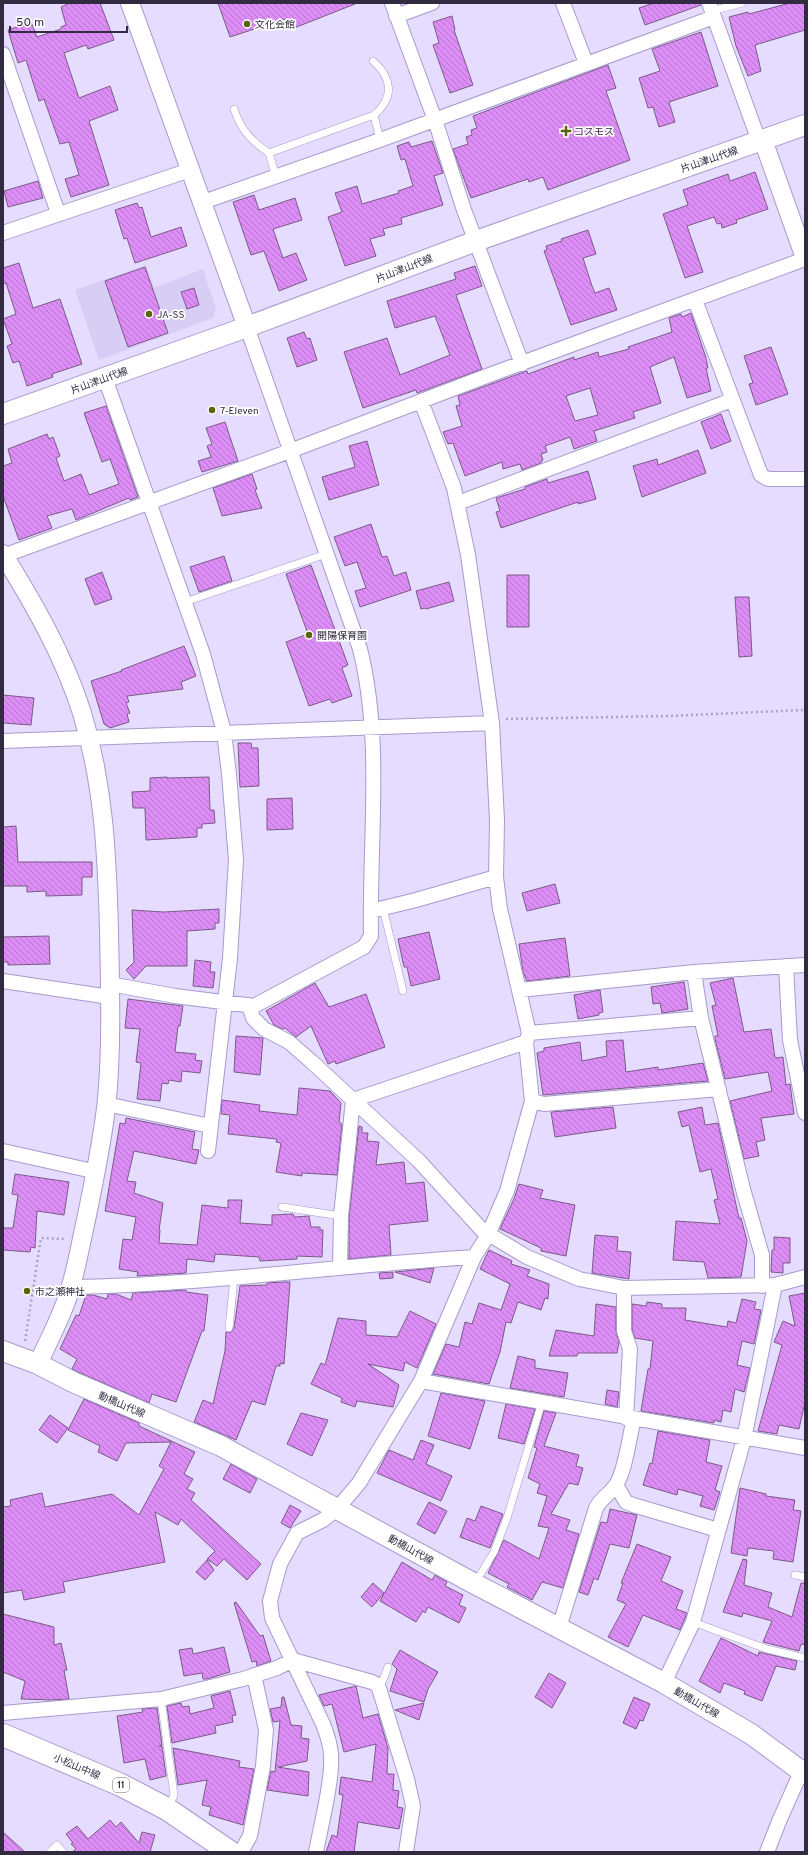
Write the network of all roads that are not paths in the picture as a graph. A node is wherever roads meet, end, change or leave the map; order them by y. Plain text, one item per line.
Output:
1 (130, 3) edge
2 (432, 3) edge
3 (564, 3) edge
4 (742, 3) edge
5 (394, 9) edge
6 (711, 10) edge
7 (3, 54) edge
8 (373, 61) dead end
9 (586, 63) junction
10 (234, 109) dead end
11 (374, 115) junction
12 (435, 120) junction
13 (805, 125) edge
14 (380, 140) junction
15 (761, 140) junction
16 (269, 153) junction
17 (190, 170) junction
18 (276, 177) junction
19 (203, 202) junction
20 (58, 214) junction
21 (3, 233) edge
22 (476, 241) junction
23 (805, 258) edge
24 (695, 300) junction
25 (246, 327) junction
26 (522, 364) junction
27 (105, 378) junction
28 (732, 400) junction
29 (421, 401) junction
30 (3, 414) edge
31 (290, 451) junction
32 (805, 479) edge
33 (149, 502) junction
34 (458, 503) junction
35 (326, 554) junction
36 (3, 555) edge
37 (185, 602) junction
38 (491, 721) junction
39 (372, 726) junction
40 (224, 732) junction
41 (88, 737) junction
42 (3, 741) edge
43 (496, 877) junction
44 (377, 910) junction
45 (805, 965) edge
46 (786, 966) junction
47 (694, 972) junction
48 (3, 981) edge
49 (110, 990) junction
50 (520, 990) junction
51 (403, 991) dead end
52 (225, 1003) junction
53 (249, 1005) junction
54 (701, 1018) junction
55 (527, 1038) junction
56 (802, 1078) edge
57 (720, 1089) junction
58 (353, 1100) junction
59 (532, 1101) junction
60 (106, 1104) junction
61 (805, 1113) edge
62 (210, 1126) junction
63 (3, 1151) edge
64 (208, 1151) dead end
65 (97, 1172) junction
66 (282, 1207) dead end
67 (341, 1216) junction
68 (488, 1235) junction
69 (474, 1257) junction
70 (340, 1268) junction
71 (805, 1277) edge
72 (234, 1278) junction
73 (768, 1286) junction
74 (71, 1287) junction
75 (624, 1288) junction
76 (230, 1328) dead end
77 (3, 1351) edge
78 (38, 1364) junction
79 (421, 1381) junction
80 (542, 1402) junction
81 (630, 1418) junction
82 (744, 1439) junction
83 (805, 1448) edge
84 (616, 1485) junction
85 (338, 1509) junction
86 (718, 1530) junction
87 (795, 1575) dead end
88 (805, 1577) edge
89 (475, 1584) junction
90 (693, 1622) junction
91 (559, 1628) junction
92 (805, 1658) edge
93 (293, 1660) junction
94 (388, 1667) dead end
95 (254, 1675) junction
96 (664, 1683) junction
97 (378, 1685) junction
98 (161, 1699) junction
99 (3, 1713) edge
100 (3, 1735) edge
101 (803, 1773) edge
102 (167, 1809) junction
103 (50, 1852) edge
104 (63, 1852) edge
105 (230, 1852) edge
106 (241, 1852) edge
107 (316, 1852) edge
108 (406, 1852) edge
109 (767, 1852) edge

1 - 17 street
2 - 5 street
3 - 9 street
4 - 6 lane
5 - 12 street
6 - 9 street
6 - 15 street
7 - 20 street
8 - 11 lane
9 - 12 street
10 - 16 lane
11 - 14 lane
11 - 16 lane
12 - 14 street
12 - 22 street
13 - 15 main road, 片山津山代線
14 - 18 street
15 - 22 main road, 片山津山代線
15 - 23 street
16 - 18 lane
17 - 19 street
17 - 20 street
18 - 19 street
19 - 25 street
20 - 21 street
22 - 25 main road, 片山津山代線
22 - 26 street
23 - 24 street
24 - 26 street
24 - 28 street
25 - 27 main road, 片山津山代線
25 - 31 street
26 - 29 street
27 - 30 main road, 片山津山代線
27 - 33 street
28 - 32 street
28 - 34 street
29 - 31 street
29 - 34 street
31 - 33 street
31 - 35 street
33 - 36 street
33 - 37 street
34 - 38 street
35 - 37 lane
35 - 39 street
36 - 41 street
37 - 40 street
38 - 39 street
38 - 43 street
39 - 40 street
39 - 44 street
40 - 41 street
40 - 52 street
41 - 42 street
41 - 49 street
43 - 44 street
43 - 50 street
44 - 51 lane
44 - 53 street
45 - 46 street
46 - 47 street
46 - 56 street
47 - 50 street
47 - 54 street
48 - 49 street
49 - 52 street
49 - 60 street
50 - 55 street
52 - 53 street
52 - 62 street
53 - 58 street
54 - 55 street
54 - 57 street
55 - 58 street
55 - 59 street
56 - 61 street
57 - 59 street
57 - 73 street
58 - 67 street
58 - 68 street
59 - 68 street
60 - 62 street
60 - 65 street
62 - 64 street
63 - 65 street
65 - 74 street
66 - 67 lane
67 - 70 street
68 - 69 street
68 - 75 street
69 - 70 street
69 - 79 street
70 - 72 street
71 - 73 street
72 - 74 street
72 - 76 lane
73 - 75 street
73 - 82 street
74 - 78 street
75 - 81 street
77 - 78 main road, 動橋山代線
78 - 85 main road, 動橋山代線
79 - 80 street
79 - 85 street
80 - 81 street
80 - 89 lane
81 - 82 street
81 - 84 street
82 - 83 street
82 - 86 street
84 - 86 street
84 - 91 street
85 - 89 main road, 動橋山代線
85 - 93 street
86 - 90 street
87 - 88 lane
89 - 91 main road, 動橋山代線
90 - 92 lane
90 - 96 street
91 - 96 main road, 動橋山代線
93 - 95 street
93 - 97 street
93 - 107 street
94 - 97 lane
95 - 98 street
95 - 106 street
96 - 101 main road, 動橋山代線
97 - 108 street
98 - 99 street
98 - 102 lane
100 - 102 main road, 小松山中線 / 11
101 - 109 street
102 - 105 main road, 小松山中線 / 11
103 - 104 lane

